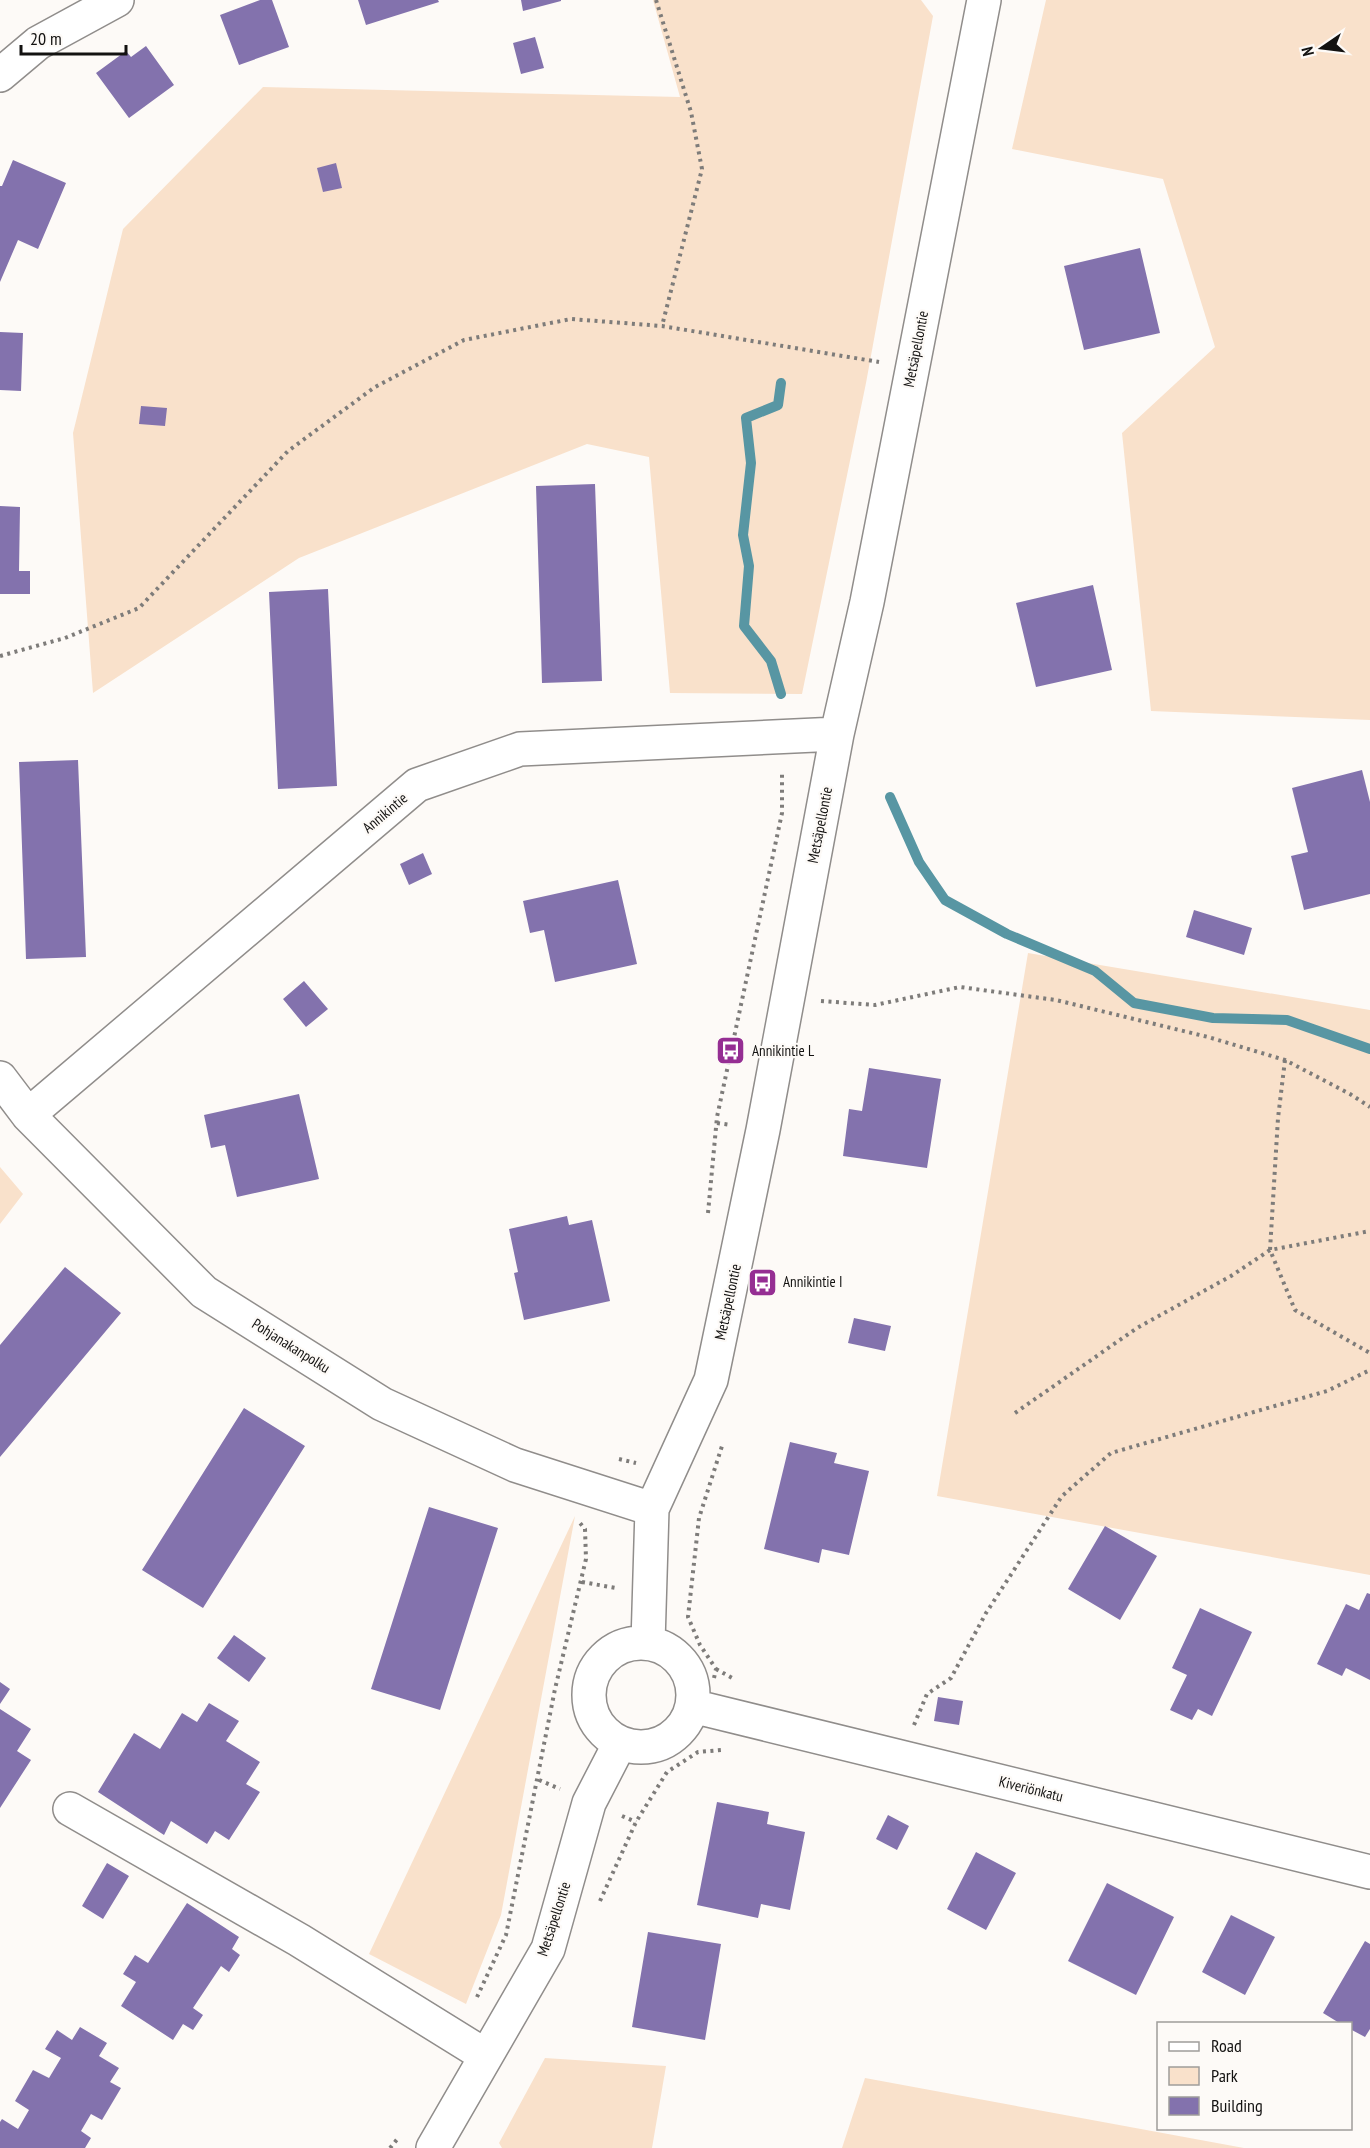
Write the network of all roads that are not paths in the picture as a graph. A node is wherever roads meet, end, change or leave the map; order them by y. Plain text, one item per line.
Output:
1 (117, 0) edge
2 (984, 0) edge
3 (0, 75) edge
4 (837, 734) junction
5 (0, 1078) edge
6 (28, 1115) junction
7 (652, 1509) junction
8 (648, 1643) junction
9 (692, 1706) junction
10 (620, 1743) junction
11 (70, 1809) dead end
12 (1370, 1872) edge
13 (486, 2056) junction
14 (432, 2148) edge

1 - 3 street
2 - 4 street, Metsäpellontie
4 - 6 street, Annikintie
4 - 7 street, Metsäpellontie
5 - 6 street, Pohjanakanpolku
6 - 7 street, Pohjanakanpolku
7 - 8 street, Metsäpellontie
8 - 9 street
8 - 10 street
9 - 10 street
9 - 12 street, Kiveriönkatu
10 - 13 street, Metsäpellontie
11 - 13 street
13 - 14 street, Metsäpellontie

